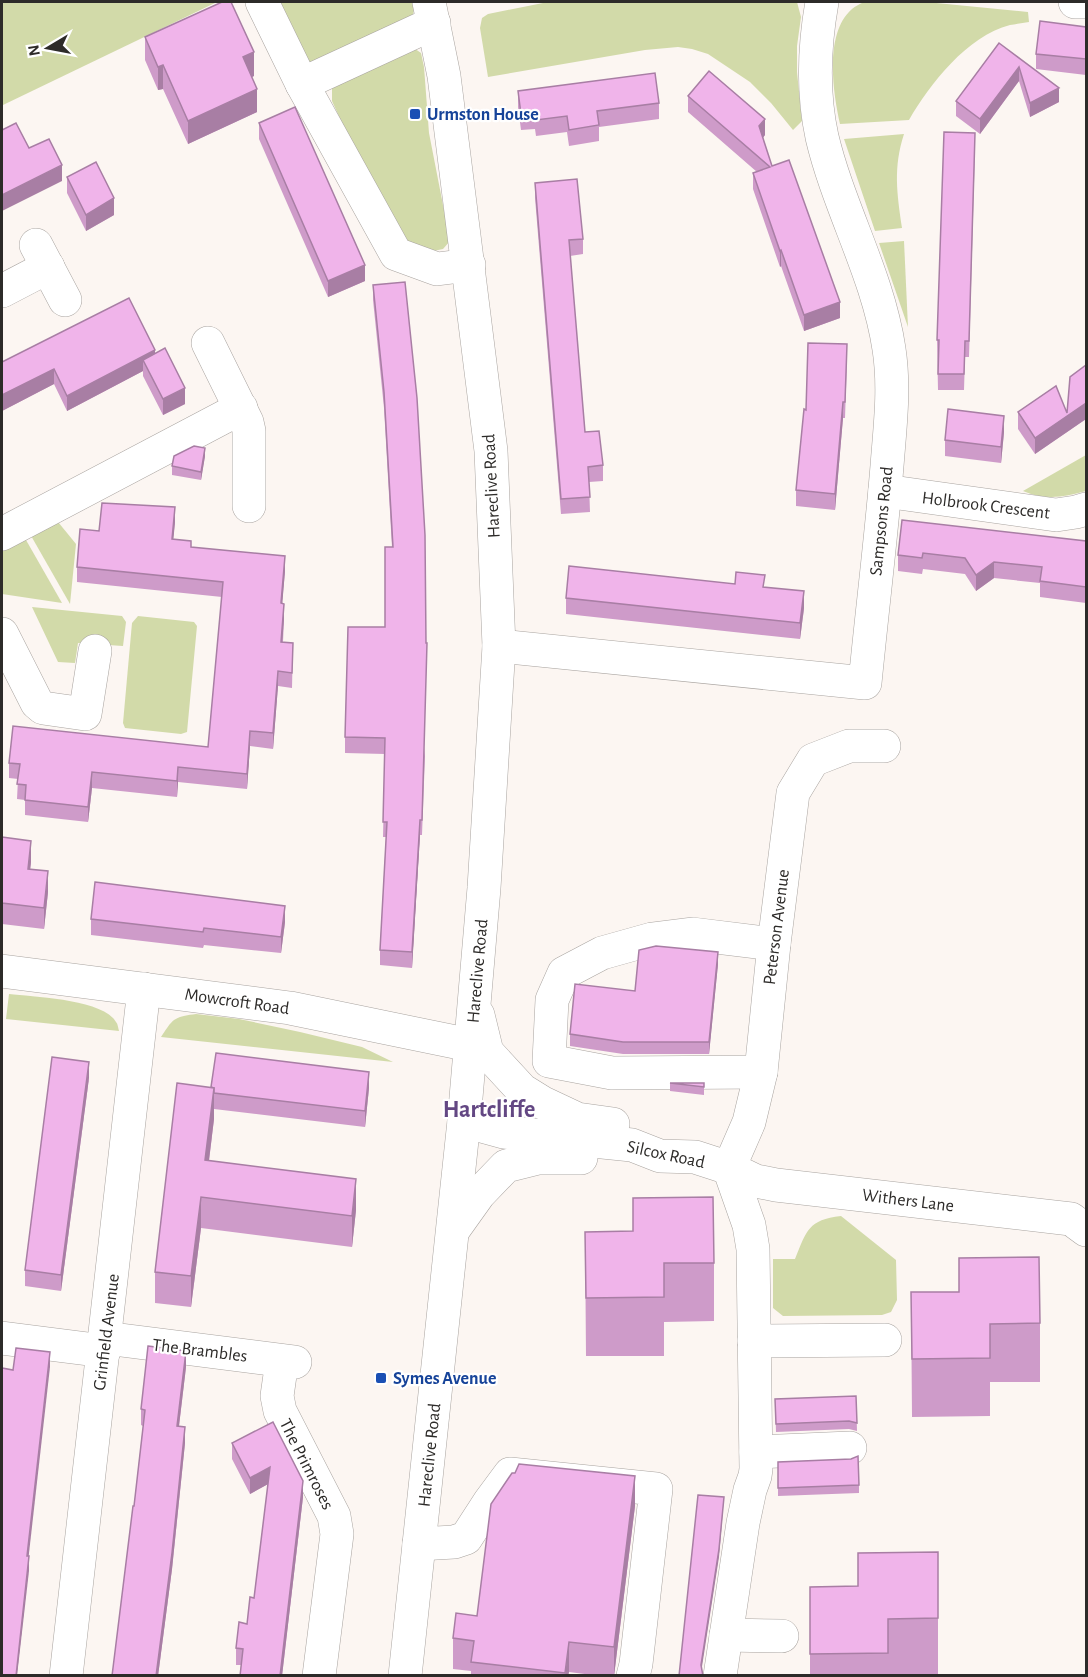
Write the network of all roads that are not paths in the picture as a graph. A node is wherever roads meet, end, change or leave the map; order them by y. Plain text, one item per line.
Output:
1 (262, 2) edge
2 (822, 2) edge
3 (1076, 2) edge
4 (1086, 2) edge
5 (437, 8) edge
6 (302, 84) junction
7 (469, 265) junction
8 (2, 291) edge
9 (65, 300) dead end
10 (207, 343) dead end
11 (241, 408) junction
12 (885, 491) junction
13 (249, 506) dead end
14 (1086, 509) edge
15 (2, 534) edge
16 (2, 634) edge
17 (499, 646) junction
18 (94, 651) dead end
19 (884, 746) dead end
20 (774, 944) junction
21 (2, 971) edge
22 (144, 988) junction
23 (474, 1000) junction
24 (470, 1045) junction
25 (761, 1072) junction
26 (464, 1121) junction
27 (660, 1156) junction
28 (694, 1157) junction
29 (729, 1168) junction
30 (1086, 1230) edge
31 (453, 1231) junction
32 (2, 1338) edge
33 (885, 1340) dead end
34 (754, 1341) junction
35 (104, 1345) junction
36 (288, 1362) joint
37 (850, 1448) dead end
38 (756, 1452) junction
39 (419, 1544) junction
40 (726, 1635) junction
41 (782, 1636) dead end
42 (66, 1676) edge
43 (319, 1676) edge
44 (405, 1676) edge
45 (633, 1676) edge
46 (720, 1676) edge

1 - 6 street
2 - 12 street, Sampsons Road
3 - 4 street
5 - 6 street, Hareclive Road
5 - 7 street, Hareclive Road
6 - 7 street
7 - 17 street, Hareclive Road
8 - 9 street
10 - 11 street
11 - 13 street
11 - 15 street
12 - 14 street, Holbrook Crescent
12 - 17 street, Sampsons Road
16 - 18 street
17 - 23 street, Hareclive Road
19 - 20 street, Peterson Avenue
20 - 25 street, Peterson Avenue
20 - 25 street
21 - 22 street, Mowcroft Road
22 - 24 street, Mowcroft Road
22 - 35 street, Grinfield Avenue
23 - 24 street, Hareclive Road
23 - 28 street
24 - 26 street, Hareclive Road
25 - 29 street, Peterson Avenue
26 - 27 street, Silcox Road
26 - 31 street, Hareclive Road
27 - 28 street, Silcox Road
27 - 31 street
28 - 29 street, Silcox Road
29 - 30 street, Withers Lane
29 - 34 street, Silcox Road
31 - 39 street, Hareclive Road
32 - 35 street, The Brambles
33 - 34 street
34 - 38 street, Silcox Road
35 - 36 street, The Brambles
35 - 42 street, Grinfield Avenue
36 - 43 street, The Primroses
37 - 38 street
38 - 40 street, Silcox Road
39 - 44 street, Hareclive Road
39 - 45 street
40 - 41 street
40 - 46 street, Silcox Road

